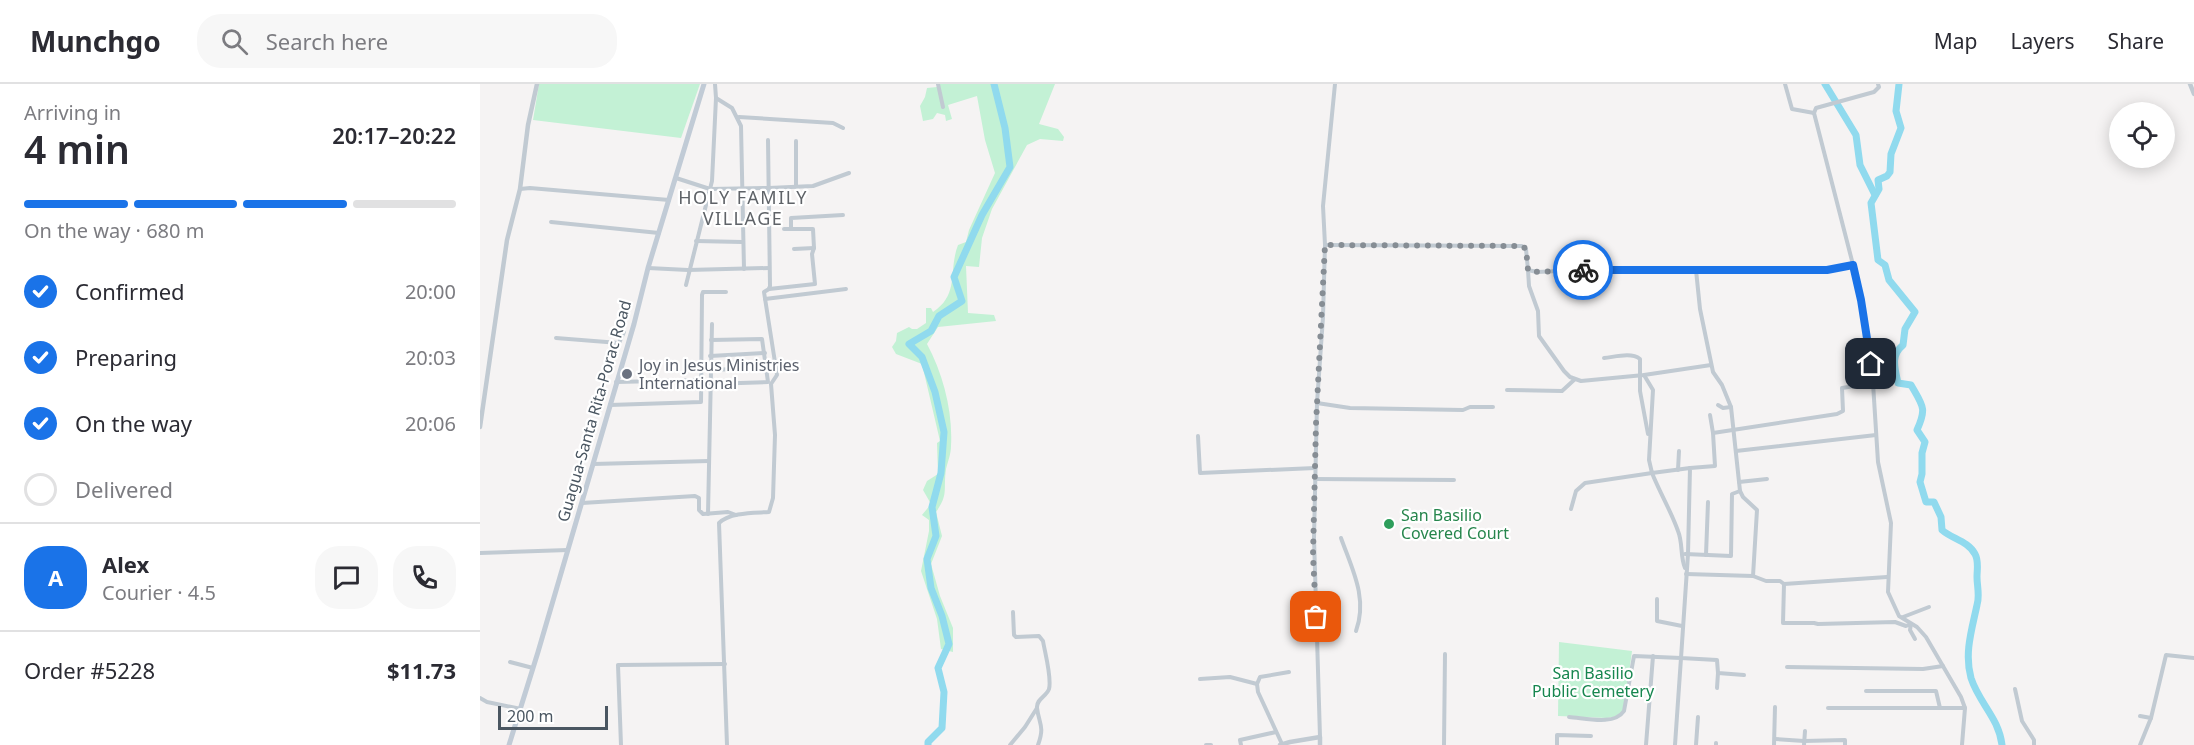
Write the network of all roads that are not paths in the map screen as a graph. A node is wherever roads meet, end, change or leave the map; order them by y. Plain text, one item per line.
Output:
1 (537, 84) edge
2 (704, 84) edge
3 (715, 84) edge
4 (938, 84) edge
5 (1335, 84) edge
6 (1785, 84) edge
7 (1878, 84) edge
8 (2190, 84) edge
9 (2194, 94) edge
10 (716, 98) junction
11 (943, 107) dead end
12 (1814, 113) junction
13 (738, 117) junction
14 (843, 128) dead end
15 (768, 140) dead end
16 (796, 141) dead end
17 (849, 173) dead end
18 (676, 178) junction
19 (796, 187) junction
20 (769, 188) junction
21 (520, 189) junction
22 (710, 189) junction
23 (742, 189) junction
24 (669, 200) junction
25 (843, 215) dead end
26 (551, 222) dead end
27 (784, 229) dead end
28 (791, 229) junction
29 (660, 234) junction
30 (696, 241) junction
31 (742, 242) junction
32 (1325, 245) junction
33 (814, 248) junction
34 (794, 249) dead end
35 (1853, 265) junction
36 (648, 268) junction
37 (769, 268) junction
38 (744, 269) junction
39 (688, 270) junction
40 (1528, 270) junction
41 (1696, 270) junction
42 (686, 285) dead end
43 (769, 289) junction
44 (846, 290) dead end
45 (726, 292) dead end
46 (765, 299) junction
47 (712, 324) dead end
48 (624, 332) dead end
49 (556, 338) dead end
50 (711, 340) junction
51 (765, 353) junction
52 (710, 356) junction
53 (1604, 358) dead end
54 (1711, 365) junction
55 (766, 368) junction
56 (710, 370) junction
57 (1642, 375) junction
58 (701, 380) junction
59 (1575, 380) junction
60 (616, 382) junction
61 (1873, 382) junction
62 (709, 384) junction
63 (1507, 390) dead end
64 (1317, 403) junction
65 (610, 405) junction
66 (1718, 405) dead end
67 (1493, 407) dead end
68 (1731, 407) junction
69 (1710, 415) dead end
70 (480, 427) edge
71 (1734, 429) junction
72 (1713, 433) junction
73 (1198, 435) dead end
74 (1876, 435) junction
75 (1650, 441) junction
76 (1679, 451) dead end
77 (1736, 451) junction
78 (709, 461) junction
79 (593, 464) junction
80 (1315, 468) junction
81 (1690, 468) junction
82 (1678, 470) junction
83 (1652, 473) junction
84 (1315, 479) junction
85 (1767, 479) dead end
86 (1454, 480) dead end
87 (1739, 482) junction
88 (1740, 491) junction
89 (1708, 502) dead end
90 (581, 503) junction
91 (1571, 509) dead end
92 (721, 512) junction
93 (708, 514) junction
94 (737, 515) junction
95 (724, 519) junction
96 (1341, 538) dead end
97 (568, 550) junction
98 (480, 553) edge
99 (1685, 554) junction
100 (1706, 555) junction
101 (1686, 572) junction
102 (1753, 576) junction
103 (1887, 578) junction
104 (1784, 584) junction
105 (1657, 599) dead end
106 (1929, 607) dead end
107 (1013, 612) dead end
108 (1902, 618) junction
109 (1911, 624) junction
110 (1682, 626) junction
111 (1356, 631) dead end
112 (1915, 639) dead end
113 (1445, 654) dead end
114 (1653, 656) junction
115 (1937, 657) junction
116 (1681, 658) junction
117 (2194, 658) edge
118 (510, 662) dead end
119 (724, 664) junction
120 (1943, 666) junction
121 (1787, 667) dead end
122 (533, 668) junction
123 (1929, 668) junction
124 (1289, 672) dead end
125 (1718, 673) junction
126 (1744, 675) dead end
127 (1200, 680) dead end
128 (1257, 684) junction
129 (1717, 688) dead end
130 (2014, 689) dead end
131 (1866, 691) dead end
132 (480, 698) edge
133 (1775, 707) dead end
134 (1037, 708) junction
135 (1828, 708) dead end
136 (1940, 708) junction
137 (1965, 708) junction
138 (520, 709) junction
139 (2140, 716) dead end
140 (1569, 717) dead end
141 (1698, 717) dead end
142 (2151, 718) junction
143 (1805, 731) dead end
144 (1276, 732) junction
145 (1591, 736) dead end
146 (1320, 737) junction
147 (1775, 739) junction
148 (1804, 743) edge
149 (1820, 743) edge
150 (509, 745) edge
151 (621, 745) edge
152 (727, 745) edge
153 (1010, 745) edge
154 (1038, 745) edge
155 (1206, 745) edge
156 (1211, 745) edge
157 (1241, 745) edge
158 (1281, 745) edge
159 (1320, 745) edge
160 (1444, 745) edge
161 (1557, 745) edge
162 (1646, 745) edge
163 (1675, 745) edge
164 (1696, 745) edge
165 (1774, 745) edge
166 (1845, 745) edge
167 (1962, 745) edge
168 (2034, 745) edge
169 (2140, 745) edge

1 - 21 street
2 - 18 main road, Guagua-Santa Rita-Porac Road
3 - 10 street
4 - 11 street
5 - 32 street
6 - 12 street
7 - 12 street
8 - 9 street
10 - 13 street
10 - 22 street
12 - 35 street
13 - 14 street
13 - 23 street
15 - 20 street
16 - 19 street
17 - 19 street
18 - 22 street
18 - 24 main road, Guagua-Santa Rita-Porac Road
19 - 20 street
20 - 23 street
20 - 37 street
21 - 24 street
21 - 70 street
22 - 23 street
22 - 30 street
23 - 31 street
24 - 29 main road, Guagua-Santa Rita-Porac Road
25 - 28 street
26 - 29 street
27 - 28 street
28 - 33 street
29 - 36 main road, Guagua-Santa Rita-Porac Road
30 - 31 street
30 - 39 street
31 - 38 street
32 - 40 street
32 - 64 street
33 - 34 street
33 - 43 street
35 - 41 street
35 - 61 street
36 - 39 street
36 - 60 main road, Guagua-Santa Rita-Porac Road
37 - 38 street
37 - 43 street
38 - 39 street
39 - 42 street
40 - 41 street
40 - 59 street
41 - 54 street
43 - 46 street
44 - 46 street
45 - 58 street
46 - 94 street
47 - 50 street
48 - 49 street
50 - 51 street
50 - 52 street
51 - 52 street
51 - 55 street
52 - 56 street
53 - 57 street
54 - 57 street
54 - 68 street
55 - 56 street
55 - 62 street
56 - 62 street
57 - 59 street
57 - 75 street
57 - 75 street
58 - 60 street
58 - 65 street
59 - 63 street
60 - 65 main road, Guagua-Santa Rita-Porac Road
61 - 71 street
61 - 74 street
62 - 78 street
64 - 67 street
64 - 80 street
65 - 79 main road, Guagua-Santa Rita-Porac Road
66 - 68 street
68 - 71 street
69 - 72 street
71 - 72 street
71 - 77 street
72 - 81 street
73 - 80 street
74 - 77 street
74 - 103 street
75 - 83 street
76 - 82 street
77 - 87 street
78 - 79 street
78 - 93 street
79 - 90 main road, Guagua-Santa Rita-Porac Road
80 - 84 street
81 - 82 street
81 - 99 street
82 - 83 street
83 - 91 street
83 - 99 street
84 - 86 street
84 - 146 street
85 - 87 street
87 - 88 street
88 - 100 street
88 - 102 street
89 - 100 street
90 - 93 street
90 - 97 main road, Guagua-Santa Rita-Porac Road
92 - 93 street
92 - 94 street
92 - 95 street
94 - 95 street
95 - 119 street
96 - 111 street
97 - 98 street
97 - 122 main road, Guagua-Santa Rita-Porac Road
99 - 100 street
99 - 101 street
101 - 102 street
101 - 110 street
102 - 104 street
103 - 104 street
103 - 108 street
104 - 109 street
105 - 110 street
106 - 108 street
107 - 134 street
108 - 109 street
109 - 112 street
109 - 115 street
110 - 116 street
113 - 160 street
114 - 116 street
114 - 140 street
114 - 162 street
115 - 120 street
115 - 123 street
116 - 125 street
116 - 163 street
117 - 142 street
118 - 122 street
119 - 151 street
119 - 152 street
120 - 123 street
120 - 137 street
121 - 123 street
122 - 138 main road, Guagua-Santa Rita-Porac Road
124 - 128 street
125 - 126 street
125 - 129 street
127 - 128 street
128 - 144 street
130 - 168 street
131 - 136 street
132 - 138 street
133 - 147 street
134 - 153 street
134 - 154 street
135 - 136 street
136 - 137 street
137 - 167 street
138 - 150 main road, Guagua-Santa Rita-Porac Road
139 - 142 street
141 - 164 street
142 - 169 street
143 - 148 street
144 - 157 street
144 - 158 street
145 - 161 street
146 - 158 street
146 - 159 street
147 - 148 street
147 - 165 street
148 - 149 street
149 - 166 street
155 - 156 street

